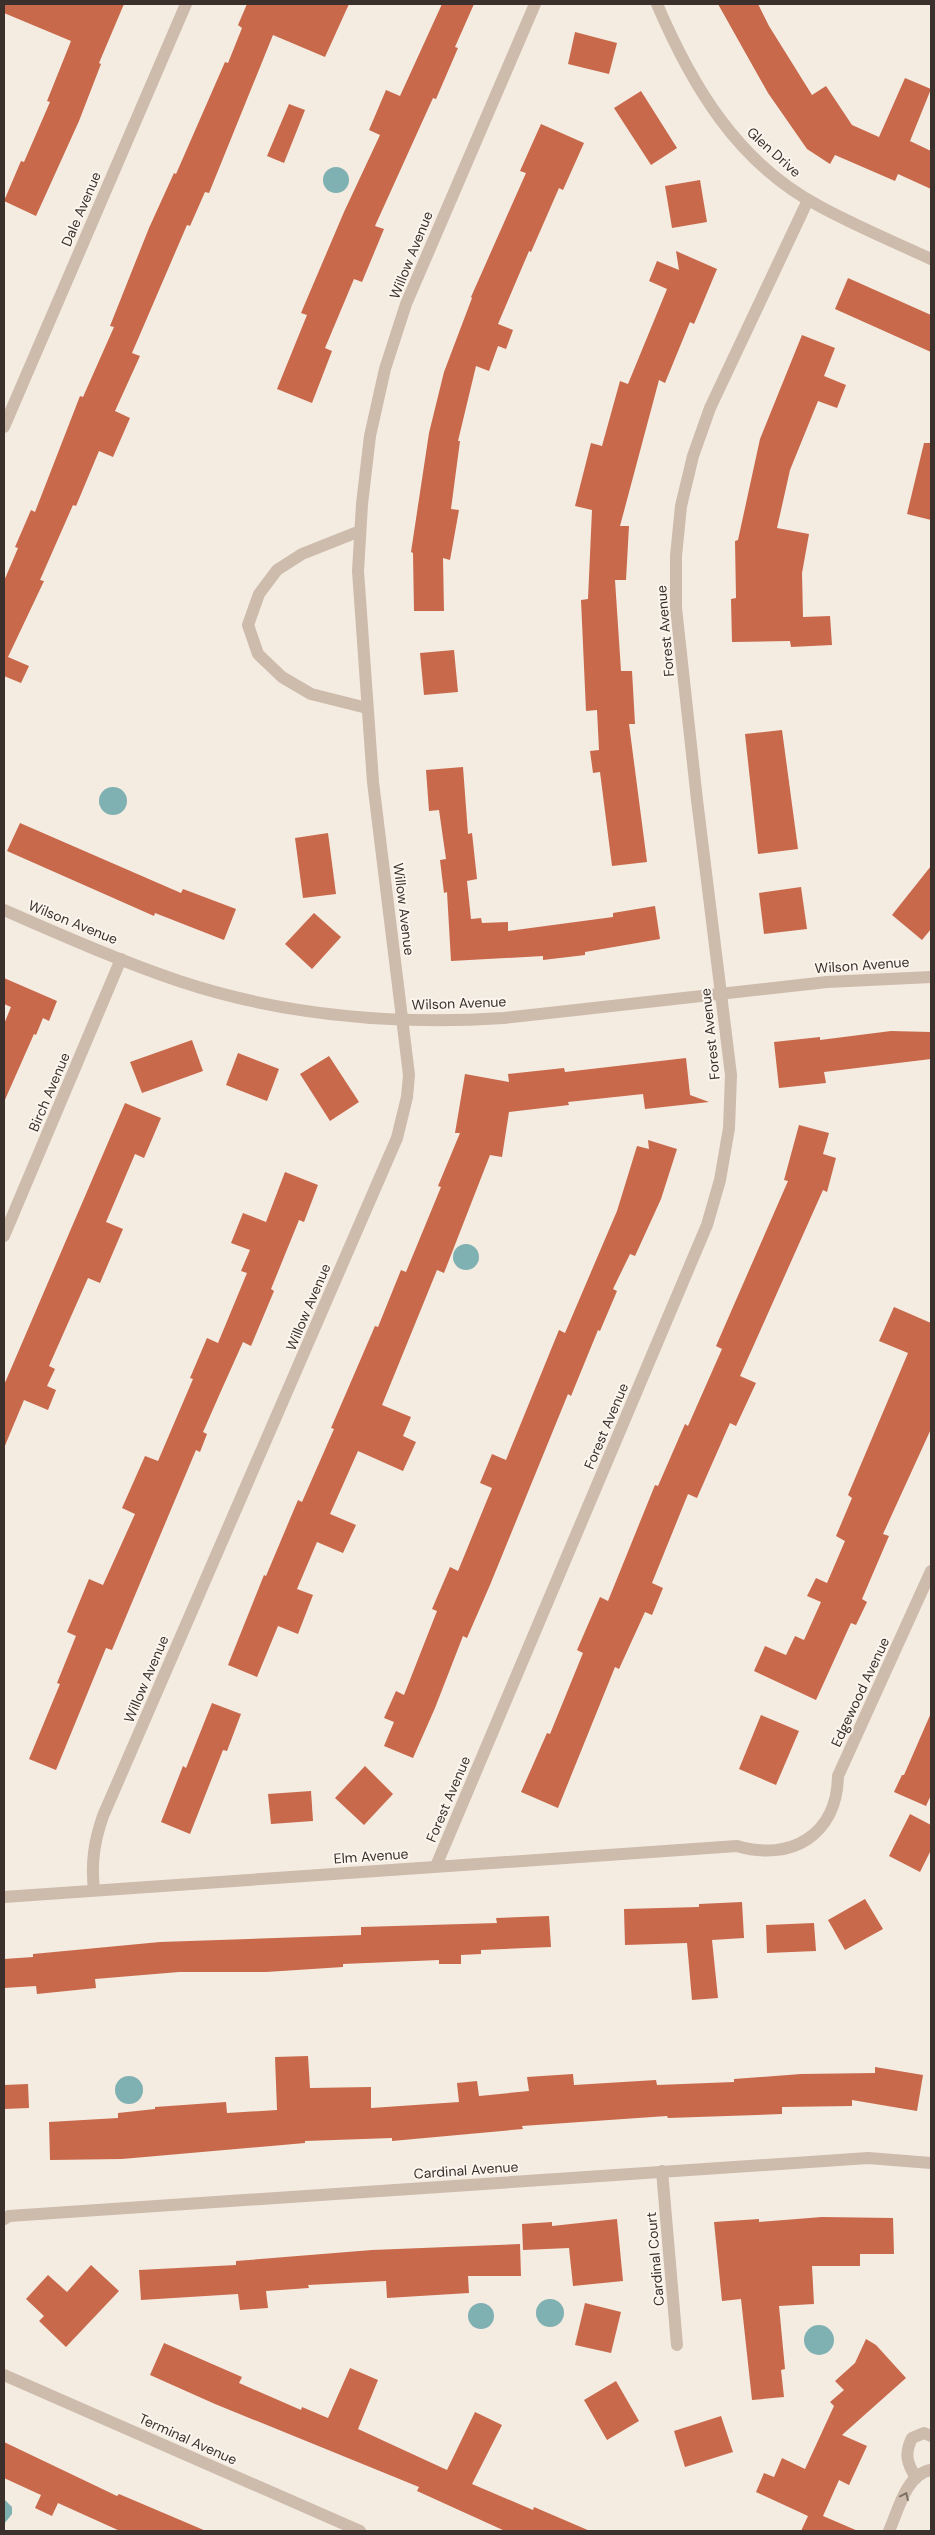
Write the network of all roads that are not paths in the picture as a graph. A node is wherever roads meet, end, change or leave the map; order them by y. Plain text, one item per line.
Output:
1 (186, 4) edge
2 (535, 4) edge
3 (657, 4) edge
4 (808, 200) junction
5 (931, 259) edge
6 (4, 427) edge
7 (360, 531) junction
8 (367, 708) junction
9 (4, 910) edge
10 (122, 958) junction
11 (931, 977) edge
12 (721, 994) junction
13 (402, 1020) junction
14 (4, 1236) edge
15 (931, 1571) edge
16 (822, 1826) joint
17 (436, 1866) junction
18 (94, 1890) junction
19 (4, 1897) edge
20 (931, 2162) edge
21 (662, 2171) junction
22 (4, 2219) edge
23 (677, 2345) dead end
24 (4, 2375) edge
25 (931, 2436) edge
26 (931, 2470) edge
27 (916, 2478) junction
28 (360, 2531) edge
29 (889, 2531) edge

1 - 6 street, Dale Avenue
2 - 7 street, Willow Avenue
3 - 4 street, Glen Drive
4 - 5 street, Glen Drive
4 - 12 street, Forest Avenue
7 - 8 street, Willow Avenue
7 - 8 street
8 - 13 street, Willow Avenue
9 - 10 street, Wilson Avenue
10 - 13 street, Wilson Avenue
10 - 14 street, Birch Avenue
11 - 12 street, Wilson Avenue
12 - 13 street, Wilson Avenue
12 - 17 street, Forest Avenue
13 - 18 street, Willow Avenue
15 - 16 street, Edgewood Avenue
16 - 17 street, Elm Avenue
17 - 18 street, Elm Avenue
18 - 19 street, Elm Avenue
20 - 21 street, Cardinal Avenue
21 - 22 street, Cardinal Avenue
21 - 23 street, Cardinal Court
24 - 28 street, Terminal Avenue
25 - 27 street
26 - 27 street
29 -> 27 street

